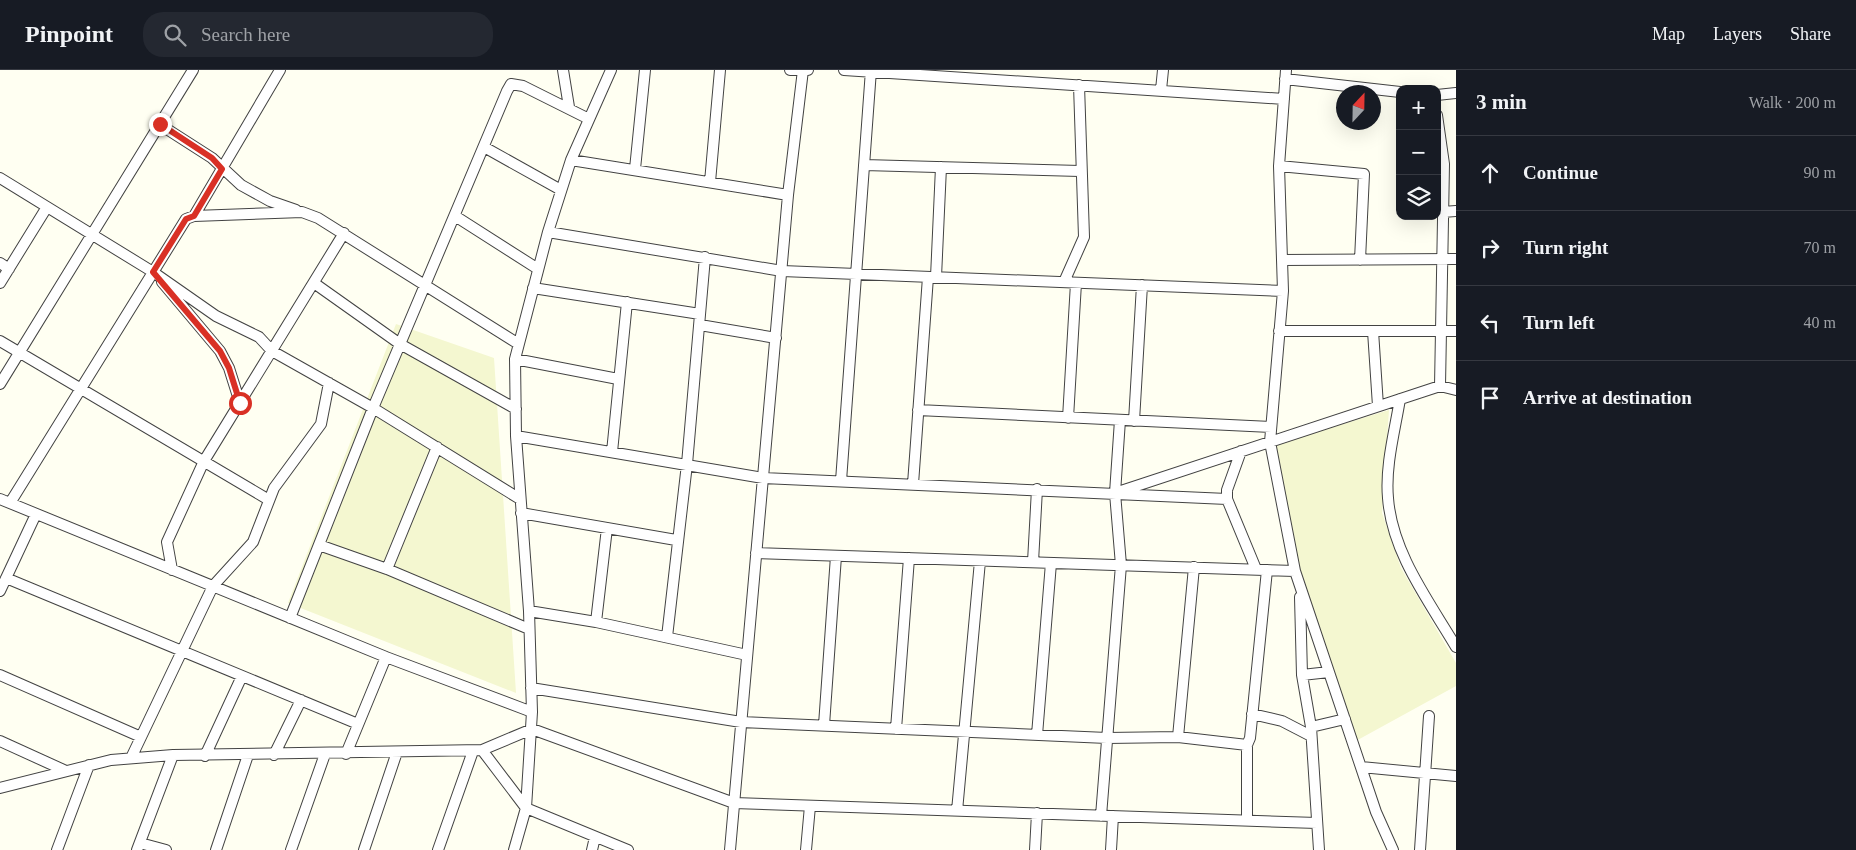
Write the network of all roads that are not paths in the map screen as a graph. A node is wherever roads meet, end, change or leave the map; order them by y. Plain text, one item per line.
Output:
1 (193, 70) edge
2 (280, 70) edge
3 (563, 70) edge
4 (611, 70) edge
5 (645, 70) edge
6 (720, 70) edge
7 (790, 70) edge
8 (844, 70) edge
9 (1163, 70) edge
10 (805, 71) edge
11 (871, 71) edge
12 (952, 73) edge
13 (1286, 74) edge
14 (1079, 85) junction
15 (1161, 90) junction
16 (1396, 91) edge
17 (1456, 93) edge
18 (1441, 95) edge
19 (1284, 98) junction
20 (569, 107) junction
21 (589, 118) junction
22 (160, 124) junction
23 (1439, 130) edge
24 (484, 147) junction
25 (571, 160) junction
26 (864, 165) junction
27 (1279, 166) junction
28 (941, 167) junction
29 (222, 169) junction
30 (635, 170) junction
31 (1080, 171) junction
32 (0, 178) edge
33 (710, 182) junction
34 (561, 190) junction
35 (788, 195) junction
36 (47, 207) junction
37 (1456, 211) edge
38 (302, 212) junction
39 (1443, 212) junction
40 (194, 216) junction
41 (455, 216) junction
42 (548, 232) junction
43 (91, 234) junction
44 (344, 234) junction
45 (705, 257) junction
46 (1456, 259) edge
47 (1282, 260) junction
48 (1360, 260) junction
49 (1442, 260) junction
50 (4, 266) edge
51 (538, 269) junction
52 (782, 271) junction
53 (153, 272) junction
54 (857, 274) junction
55 (932, 277) junction
56 (1064, 282) junction
57 (0, 283) edge
58 (314, 283) junction
59 (1076, 283) junction
60 (426, 284) junction
61 (1142, 285) junction
62 (533, 288) junction
63 (1283, 291) junction
64 (627, 302) junction
65 (700, 314) junction
66 (700, 325) junction
67 (1279, 331) junction
68 (1373, 331) junction
69 (1441, 331) junction
70 (1456, 331) edge
71 (776, 338) junction
72 (0, 340) edge
73 (517, 343) junction
74 (400, 344) junction
75 (272, 351) junction
76 (19, 353) junction
77 (515, 359) junction
78 (618, 379) junction
79 (329, 383) junction
80 (0, 384) edge
81 (1440, 386) junction
82 (80, 389) junction
83 (1456, 390) edge
84 (1400, 399) junction
85 (240, 403) junction
86 (1378, 406) junction
87 (373, 408) junction
88 (516, 409) junction
89 (918, 410) junction
90 (1068, 418) junction
91 (1120, 420) junction
92 (1134, 421) junction
93 (1271, 427) junction
94 (516, 436) junction
95 (1270, 442) junction
96 (436, 447) junction
97 (1241, 451) junction
98 (612, 452) junction
99 (204, 461) junction
100 (687, 464) junction
101 (763, 478) junction
102 (840, 481) junction
103 (913, 484) junction
104 (1037, 490) junction
105 (1115, 493) junction
106 (0, 499) edge
107 (520, 499) junction
108 (1228, 499) junction
109 (270, 500) junction
110 (10, 503) junction
111 (521, 513) junction
112 (36, 514) junction
113 (607, 528) junction
114 (676, 540) junction
115 (319, 545) junction
116 (756, 553) junction
117 (836, 556) junction
118 (909, 558) junction
119 (980, 561) junction
120 (1033, 562) junction
121 (1052, 563) junction
122 (1121, 565) junction
123 (1194, 567) junction
124 (387, 569) junction
125 (172, 570) junction
126 (1256, 570) junction
127 (1268, 570) junction
128 (1294, 571) junction
129 (6, 578) junction
130 (1299, 584) junction
131 (214, 586) junction
132 (0, 592) edge
133 (529, 611) junction
134 (290, 618) junction
135 (596, 622) junction
136 (529, 629) junction
137 (667, 637) junction
138 (1456, 647) edge
139 (182, 652) junction
140 (747, 655) junction
141 (386, 657) junction
142 (1329, 672) junction
143 (0, 675) edge
144 (1302, 675) junction
145 (242, 676) junction
146 (531, 688) junction
147 (301, 700) junction
148 (532, 712) junction
149 (1252, 714) junction
150 (1430, 716) dead end
151 (1345, 719) junction
152 (741, 722) junction
153 (358, 724) junction
154 (824, 725) junction
155 (532, 728) junction
156 (896, 729) junction
157 (1311, 731) junction
158 (964, 732) junction
159 (1037, 735) junction
160 (140, 737) junction
161 (1178, 737) junction
162 (1107, 738) junction
163 (0, 741) edge
164 (1247, 745) junction
165 (478, 751) junction
166 (397, 752) junction
167 (325, 754) junction
168 (346, 754) junction
169 (173, 755) junction
170 (248, 755) junction
171 (274, 755) junction
172 (205, 756) junction
173 (131, 758) junction
174 (88, 765) junction
175 (1361, 767) junction
176 (66, 771) junction
177 (1425, 773) junction
178 (1456, 776) edge
179 (0, 788) edge
180 (734, 804) junction
181 (810, 806) junction
182 (526, 808) junction
183 (957, 811) junction
184 (1037, 813) junction
185 (1100, 816) junction
186 (1113, 816) junction
187 (1247, 821) junction
188 (1317, 823) junction
189 (595, 837) junction
190 (138, 846) edge
191 (57, 850) edge
192 (166, 850) edge
193 (216, 850) edge
194 (290, 850) edge
195 (364, 850) edge
196 (438, 850) edge
197 (514, 850) edge
198 (592, 850) edge
199 (628, 850) edge
200 (730, 850) edge
201 (806, 850) edge
202 (1035, 850) edge
203 (1111, 850) edge
204 (1319, 850) edge
205 (1393, 850) edge
206 (1420, 850) edge

1 - 22 street
2 - 29 street
3 - 20 street
4 - 21 street
5 - 30 street
6 - 33 street
7 - 10 street
8 - 11 street
9 - 15 street
10 - 35 street
11 - 12 street
11 - 26 street
12 - 14 street
13 - 16 street
13 - 19 street
14 - 15 street
14 - 31 street
15 - 19 street
17 - 18 street
19 - 27 street
20 - 21 street
20 - 24 street
21 - 25 street
22 - 29 street
22 - 43 street
23 - 39 street
24 - 34 street
24 - 41 street
25 - 30 street
25 - 34 street
26 - 28 street
26 - 54 street
27 - 47 street
27 - 48 street
28 - 31 street
28 - 55 street
29 - 38 street
29 - 40 street
30 - 33 street
31 - 56 street
32 - 36 street
33 - 35 street
34 - 42 street
35 - 52 street
36 - 43 street
36 - 50 street
37 - 39 street
38 - 40 street
38 - 44 street
39 - 49 street
40 - 53 street
41 - 51 street
41 - 60 street
42 - 45 street
42 - 51 street
43 - 53 street
43 - 76 street
44 - 58 street
44 - 60 street
45 - 52 street
45 - 65 street
46 - 49 street
47 - 48 street
47 - 63 street
48 - 49 street
49 - 69 street
50 - 57 street
51 - 62 street
52 - 54 street
52 - 71 street
53 - 75 street
53 - 82 street
53 - 85 street
54 - 55 street
54 - 102 street
55 - 56 street
55 - 89 street
56 - 59 street
58 - 74 street
58 - 75 street
59 - 61 street
59 - 90 street
60 - 73 street
60 - 74 street
61 - 63 street
61 - 92 street
62 - 64 street
62 - 73 street
63 - 67 street
64 - 65 street
64 - 78 street
65 - 66 street
66 - 71 street
66 - 100 street
67 - 68 street
67 - 93 street
68 - 69 street
68 - 86 street
69 - 70 street
69 - 81 street
71 - 101 street
72 - 76 street
73 - 77 street
74 - 87 street
74 - 88 street
75 - 79 street
75 - 85 street
76 - 80 street
76 - 82 street
77 - 78 street
77 - 88 street
78 - 98 street
79 - 87 street
79 - 109 street
81 - 83 street
81 - 84 street
82 - 99 street
82 - 110 street
84 - 86 street
84 - 138 street
85 - 99 street
86 - 95 street
87 - 96 street
87 - 115 street
88 - 94 street
89 - 90 street
89 - 103 street
90 - 91 street
91 - 92 street
91 - 105 street
92 - 93 street
93 - 95 street
94 - 98 street
94 - 107 street
95 - 97 street
95 - 128 street
96 - 107 street
96 - 124 street
97 - 105 street
97 - 108 street
98 - 100 street
99 - 109 street
99 - 125 street
100 - 101 street
100 - 114 street
101 - 102 street
101 - 116 street
102 - 103 street
103 - 104 street
104 - 105 street
104 - 120 street
105 - 108 street
105 - 122 street
106 - 110 street
107 - 111 street
108 - 126 street
109 - 131 street
110 - 112 street
111 - 113 street
111 - 133 street
112 - 125 street
112 - 129 street
113 - 114 street
113 - 135 street
114 - 137 street
115 - 124 street
115 - 134 street
116 - 117 street
116 - 140 street
117 - 118 street
117 - 154 street
118 - 119 street
118 - 156 street
119 - 120 street
119 - 158 street
120 - 121 street
121 - 122 street
121 - 159 street
122 - 123 street
122 - 162 street
123 - 126 street
123 - 161 street
124 - 136 street
125 - 131 street
126 - 127 street
127 - 128 street
127 - 149 street
128 - 130 street
129 - 132 street
129 - 139 street
130 - 142 street
130 - 144 street
131 - 134 street
131 - 139 street
133 - 135 street
133 - 136 street
134 - 141 street
135 - 137 street
136 - 146 street
137 - 140 street
139 - 145 street
139 - 160 street
140 - 152 street
141 - 148 street
141 - 153 street
142 - 144 street
142 - 151 street
143 - 160 street
144 - 157 street
145 - 147 street
145 - 172 street
146 - 148 street
146 - 152 street
147 - 153 street
147 - 171 street
148 - 155 street
149 - 157 street
149 - 164 street
150 - 177 street
151 - 157 street
151 - 175 street
152 - 154 street
152 - 180 street
153 - 168 street
154 - 156 street
155 - 165 street
155 - 180 street
155 - 182 street
156 - 158 street
157 - 188 street
158 - 159 street
158 - 183 street
159 - 162 street
160 - 173 street
161 - 162 street
161 - 164 street
162 - 185 street
163 - 176 street
164 - 187 street
165 - 166 street
165 - 182 street
165 - 196 street
166 - 168 street
166 - 195 street
167 - 168 street
167 - 171 street
167 - 194 street
169 - 172 street
169 - 173 street
169 - 190 street
170 - 171 street
170 - 172 street
170 - 193 street
173 - 174 street
174 - 176 street
174 - 191 street
175 - 177 street
175 - 205 street
176 - 179 street
177 - 178 street
177 - 206 street
180 - 181 street
180 - 200 street
181 - 183 street
181 - 201 street
182 - 189 street
182 - 197 street
183 - 184 street
184 - 185 street
184 - 202 street
185 - 186 street
186 - 187 street
186 - 203 street
187 - 188 street
188 - 204 street
189 - 198 street
189 - 199 street
190 - 192 street

